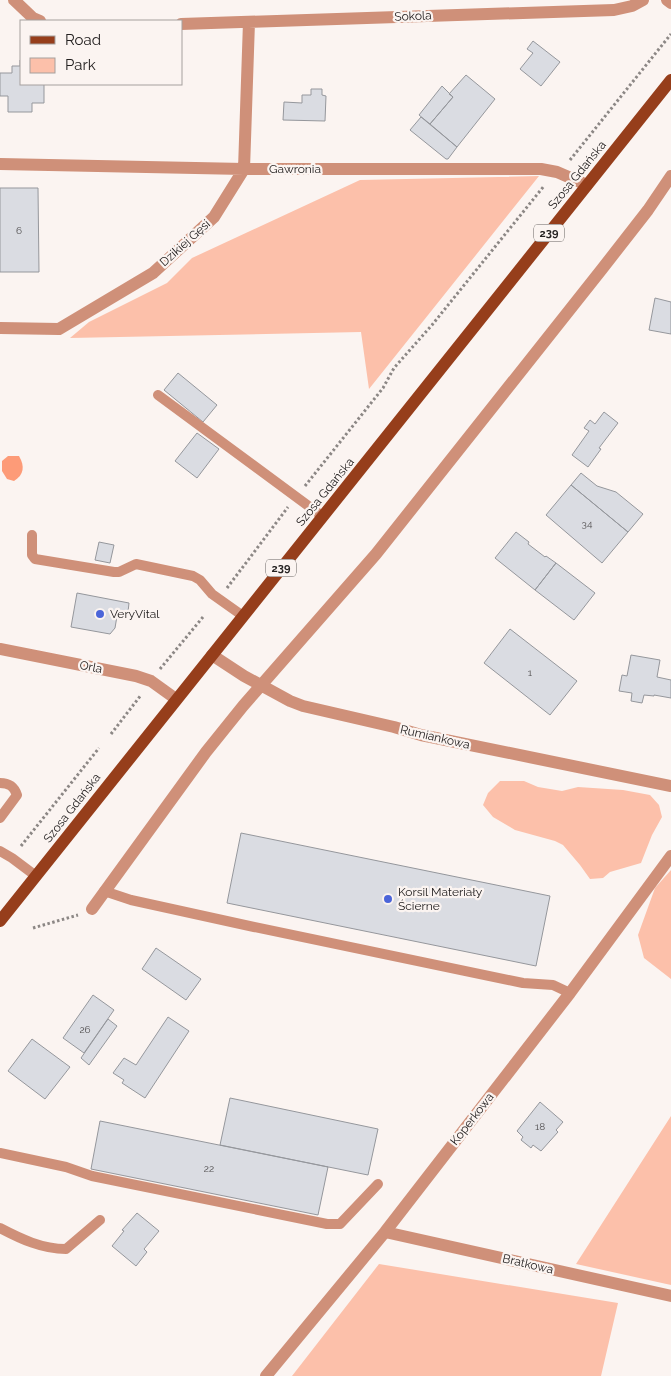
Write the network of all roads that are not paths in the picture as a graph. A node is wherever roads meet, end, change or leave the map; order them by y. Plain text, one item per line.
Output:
1 (14, 0) edge
2 (643, 0) edge
3 (668, 0) edge
4 (671, 3) edge
5 (37, 20) edge
6 (248, 22) junction
7 (182, 24) edge
8 (671, 80) edge
9 (0, 164) edge
10 (244, 169) junction
11 (671, 176) edge
12 (587, 185) junction
13 (0, 328) edge
14 (158, 395) dead end
15 (322, 516) junction
16 (32, 535) dead end
17 (243, 616) junction
18 (0, 649) edge
19 (212, 655) junction
20 (261, 686) junction
21 (176, 698) junction
22 (0, 783) edge
23 (671, 786) edge
24 (0, 818) edge
25 (0, 851) edge
26 (671, 856) edge
27 (36, 876) junction
28 (104, 891) junction
29 (92, 908) road end
30 (2, 915) edge
31 (570, 993) junction
32 (0, 1153) edge
33 (378, 1184) dead end
34 (100, 1220) dead end
35 (0, 1228) edge
36 (384, 1232) junction
37 (671, 1296) edge
38 (266, 1376) edge

1 - 5 street
2 - 6 street, Sokola
3 - 4 street
6 - 7 street, Sokola
6 - 10 street
8 - 12 main road, Szosa Gdańska / 239
9 - 10 street, Gawronia
10 - 12 street, Gawronia
10 - 13 street, Dzikiej Gęsi
11 - 20 street
12 - 15 main road, Szosa Gdańska / 239
14 - 15 lane
15 - 17 main road, Szosa Gdańska / 239
16 - 17 lane
17 - 19 main road, Szosa Gdańska / 239
18 - 21 street, Orla
19 - 20 street, Rumiankowa
19 - 21 main road, Szosa Gdańska / 239
20 - 23 street, Rumiankowa
20 - 28 street
21 - 27 main road, Szosa Gdańska / 239
22 - 24 lane
25 - 27 lane
26 - 31 street, Koperkowa
27 - 30 main road, Szosa Gdańska / 239
28 - 29 street
28 - 31 lane
31 - 36 street, Koperkowa
32 - 33 lane
34 - 35 lane
36 - 37 street, Bratkowa
36 - 38 street, Koperkowa

